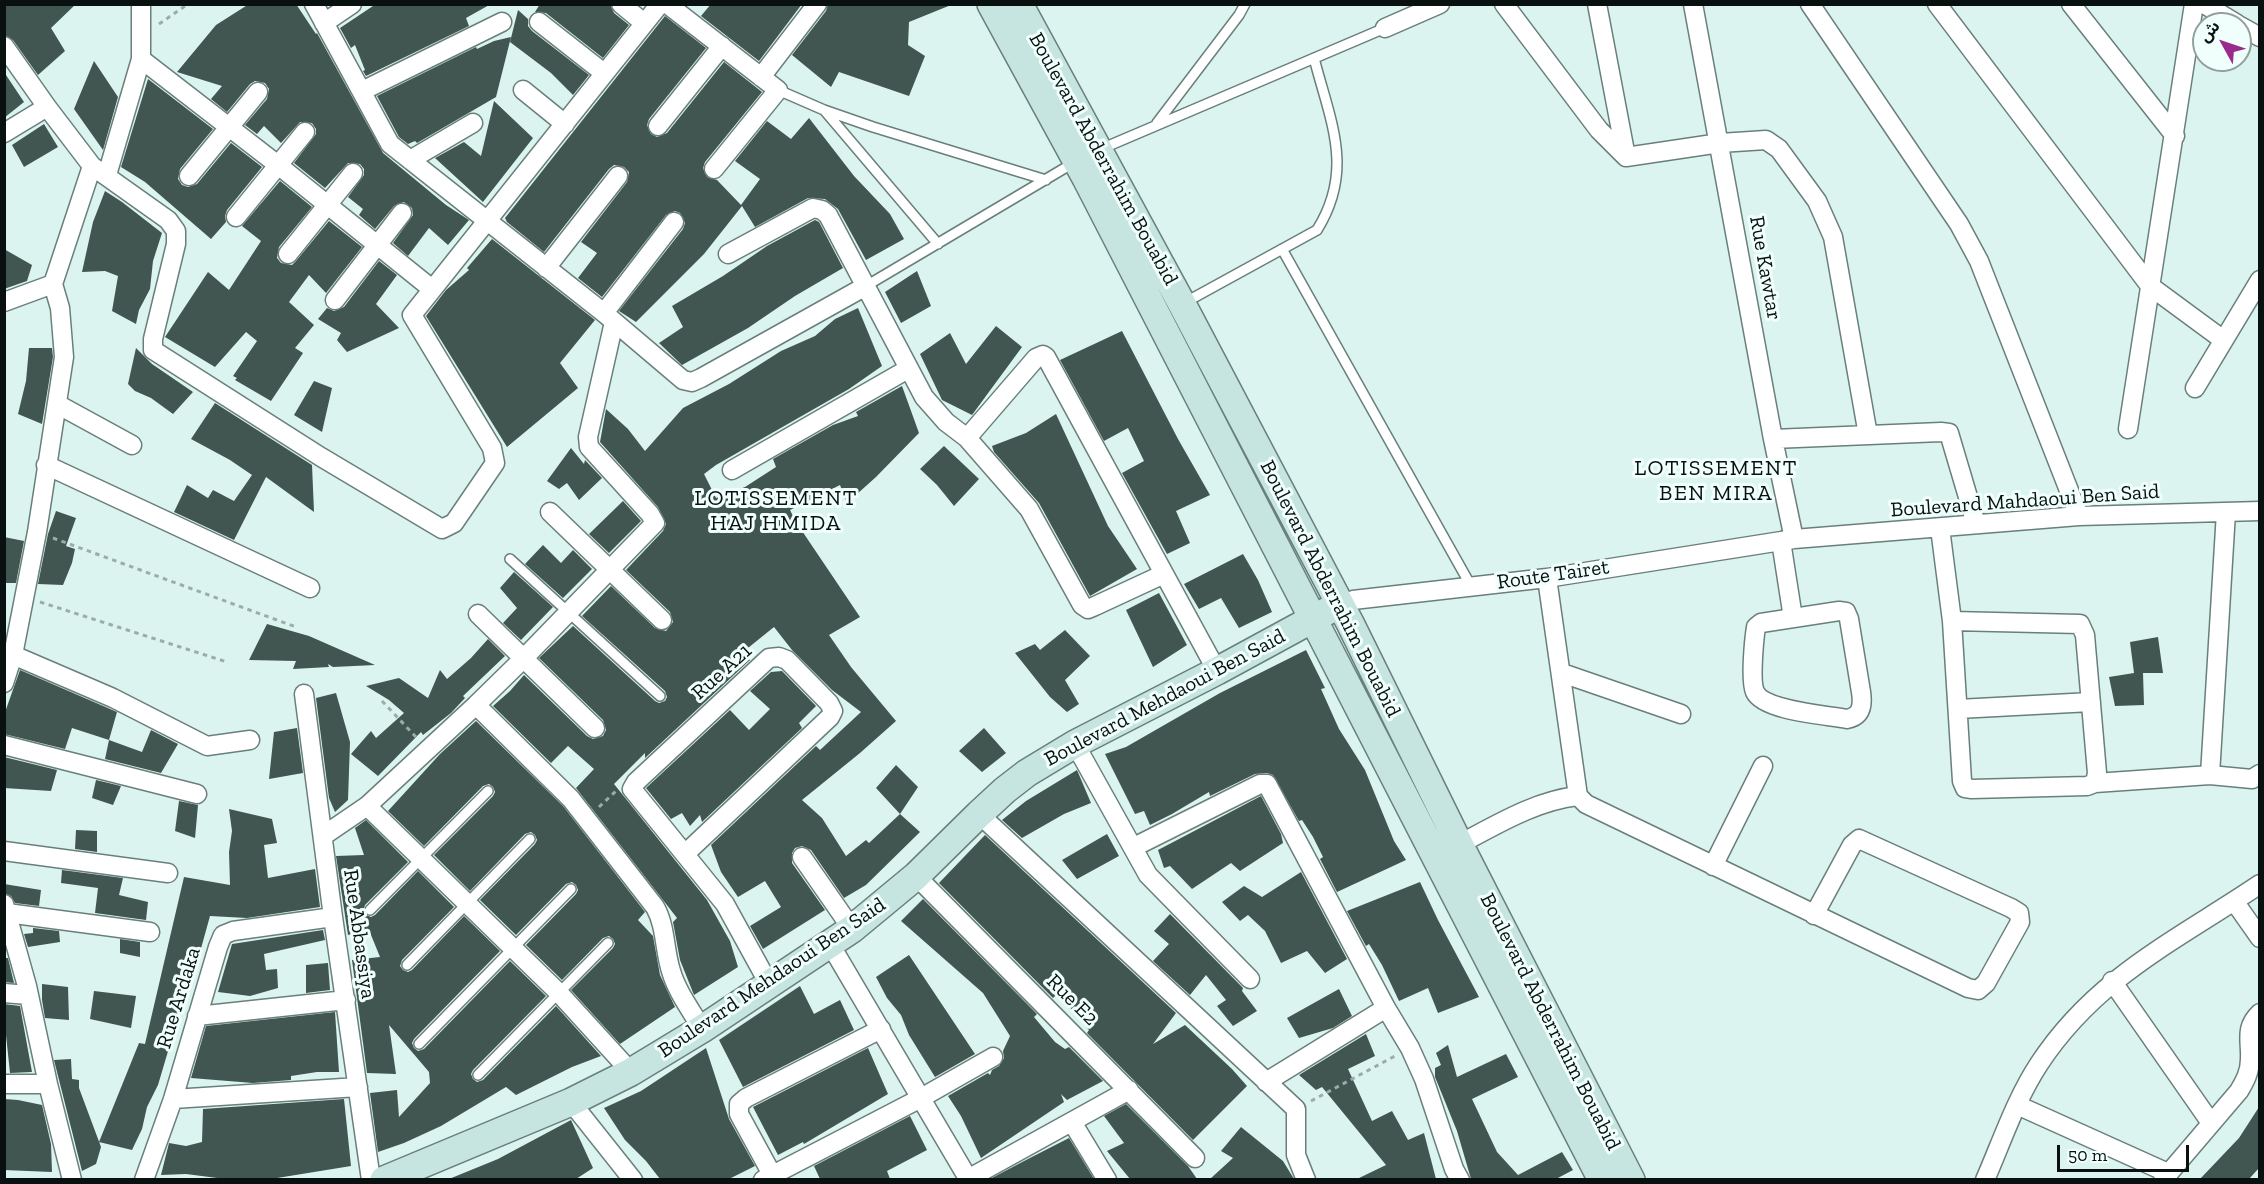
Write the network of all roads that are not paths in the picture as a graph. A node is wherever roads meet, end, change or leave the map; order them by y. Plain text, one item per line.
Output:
1 (141, 4) edge
2 (314, 4) edge
3 (352, 4) edge
4 (621, 4) edge
5 (660, 4) edge
6 (667, 4) edge
7 (817, 4) edge
8 (990, 4) edge
9 (1019, 4) edge
10 (1245, 4) edge
11 (1504, 4) edge
12 (1597, 4) edge
13 (1693, 4) edge
14 (1810, 4) edge
15 (1937, 4) edge
16 (2071, 4) edge
17 (2194, 4) edge
18 (2204, 4) edge
19 (1436, 5) edge
20 (2217, 12) edge
21 (502, 22) dead end
22 (539, 22) dead end
23 (324, 23) junction
24 (644, 23) junction
25 (1384, 28) joint
26 (4, 46) edge
27 (722, 46) junction
28 (1314, 58) junction
29 (141, 59) junction
30 (604, 73) junction
31 (761, 77) junction
32 (523, 90) dead end
33 (778, 90) junction
34 (362, 91) junction
35 (258, 92) dead end
36 (47, 106) junction
37 (824, 110) junction
38 (473, 123) dead end
39 (565, 124) junction
40 (1155, 125) junction
41 (658, 126) dead end
42 (228, 127) junction
43 (305, 132) dead end
44 (4, 133) edge
45 (2175, 136) junction
46 (1720, 143) junction
47 (1088, 156) junction
48 (1626, 157) junction
49 (410, 160) junction
50 (278, 165) junction
51 (714, 169) dead end
52 (99, 170) junction
53 (353, 173) dead end
54 (189, 176) dead end
55 (618, 176) dead end
56 (1046, 180) junction
57 (328, 204) junction
58 (402, 213) dead end
59 (236, 217) dead end
60 (486, 221) junction
61 (674, 222) dead end
62 (938, 244) junction
63 (378, 246) junction
64 (1282, 249) junction
65 (288, 254) dead end
66 (728, 254) dead end
67 (546, 268) junction
68 (2259, 280) edge
69 (53, 284) junction
70 (866, 286) junction
71 (2151, 286) junction
72 (432, 289) junction
73 (335, 300) dead end
74 (4, 302) edge
75 (1182, 304) junction
76 (609, 318) junction
77 (2222, 339) junction
78 (908, 369) junction
79 (2195, 388) dead end
80 (57, 404) junction
81 (2128, 429) dead end
82 (1868, 435) junction
83 (967, 438) junction
84 (1773, 439) junction
85 (132, 444) dead end
86 (46, 465) junction
87 (732, 470) dead end
88 (2259, 511) edge
89 (550, 512) dead end
90 (2226, 512) junction
91 (2079, 516) junction
92 (1976, 524) junction
93 (1940, 528) junction
94 (1787, 540) junction
95 (510, 559) dead end
96 (610, 569) junction
97 (1164, 574) junction
98 (1547, 578) junction
99 (1471, 586) junction
100 (310, 588) dead end
101 (1340, 604) junction
102 (568, 613) junction
103 (478, 614) dead end
104 (1314, 618) junction
105 (1792, 618) junction
106 (662, 620) dead end
107 (1952, 621) junction
108 (13, 655) junction
109 (524, 658) junction
110 (1217, 670) junction
111 (1562, 673) junction
112 (4, 683) edge
113 (304, 694) dead end
114 (660, 696) dead end
115 (2091, 702) junction
116 (476, 705) junction
117 (1958, 709) junction
118 (1681, 714) dead end
119 (595, 728) dead end
120 (250, 740) dead end
121 (1075, 744) junction
122 (4, 745) edge
123 (1763, 766) dead end
124 (2259, 774) edge
125 (2210, 775) junction
126 (2095, 783) junction
127 (488, 791) dead end
128 (197, 794) dead end
129 (1578, 795) junction
130 (367, 806) junction
131 (979, 814) junction
132 (323, 836) junction
133 (530, 839) dead end
134 (1134, 847) junction
135 (1448, 850) junction
136 (4, 852) edge
137 (686, 853) junction
138 (802, 857) dead end
139 (422, 858) junction
140 (1713, 866) junction
141 (168, 873) dead end
142 (916, 876) junction
143 (2259, 884) edge
144 (571, 889) dead end
145 (2234, 901) junction
146 (468, 903) junction
147 (6, 909) edge
148 (370, 910) dead end
149 (1814, 915) junction
150 (333, 917) junction
151 (852, 929) junction
152 (150, 932) dead end
153 (2259, 938) edge
154 (608, 943) dead end
155 (830, 944) junction
156 (513, 948) junction
157 (407, 965) dead end
158 (1250, 979) dead end
159 (2112, 981) junction
160 (769, 984) junction
161 (4, 993) edge
162 (559, 993) junction
163 (28, 994) junction
164 (346, 1000) junction
165 (1386, 1008) junction
166 (2259, 1013) edge
167 (198, 1016) junction
168 (702, 1029) junction
169 (881, 1029) junction
170 (419, 1044) dead end
171 (993, 1057) dead end
172 (631, 1072) junction
173 (478, 1075) dead end
174 (1266, 1082) junction
175 (4, 1084) edge
176 (48, 1084) junction
177 (358, 1087) junction
178 (1130, 1090) junction
179 (921, 1098) junction
180 (173, 1099) junction
181 (570, 1102) junction
182 (2017, 1105) junction
183 (1072, 1122) junction
184 (2211, 1124) junction
185 (1195, 1158) dead end
186 (2166, 1176) edge
187 (770, 1178) edge
188 (72, 1179) edge
189 (144, 1179) edge
190 (371, 1179) edge
191 (384, 1179) edge
192 (633, 1179) edge
193 (968, 1179) edge
194 (1107, 1179) edge
195 (1306, 1179) edge
196 (1460, 1179) edge
197 (1602, 1179) edge
198 (1631, 1179) edge
199 (1985, 1179) edge

1 - 29 street
2 - 23 street
3 - 23 street
4 - 24 street
5 - 24 street
6 - 27 street
7 - 31 street
8 - 47 main road, Boulevard Abderrahim Bouabid
9 - 47 main road, Boulevard Abderrahim Bouabid
10 - 40 lane
11 - 48 street
12 - 48 street
13 - 46 street, Rue Kawtar
14 - 91 street
15 - 71 street
16 - 45 street
17 - 45 street
18 - 20 street
19 - 25 street
21 - 34 street
22 - 30 street
23 - 34 street
24 - 30 street
25 - 28 lane
26 - 36 street
27 - 31 street
27 - 41 street
28 - 40 lane
28 - 64 lane
29 - 42 street
29 - 52 street
30 - 39 street
31 - 33 street
32 - 39 street
33 - 37 lane
33 - 51 street
34 - 49 street
35 - 42 street
36 - 44 street
36 - 52 street
37 - 56 lane
37 - 62 lane
38 - 49 street
39 - 60 street
40 - 47 lane
42 - 50 street
42 - 54 street
43 - 50 street
45 - 71 street
46 - 48 street
46 - 82 street
46 - 84 street, Rue Kawtar
47 - 56 lane
47 - 75 main road, Boulevard Abderrahim Bouabid
47 - 104 main road, Boulevard Abderrahim Bouabid
49 - 60 street
50 - 57 street
50 - 59 street
52 - 69 street
52 - 72 street
53 - 57 street
55 - 67 street
56 - 62 lane
57 - 63 street
57 - 65 street
58 - 63 street
60 - 67 street
60 - 72 street
61 - 76 street
62 - 70 lane
63 - 72 street
63 - 73 street
64 - 75 lane
64 - 99 lane
66 - 70 street
67 - 76 street
68 - 77 street
69 - 74 street
69 - 80 street
70 - 76 street
70 - 78 street
71 - 77 street
71 - 81 street
75 - 101 main road, Boulevard Abderrahim Bouabid
76 - 96 street
77 - 79 street
78 - 83 street
78 - 87 street
80 - 85 street
80 - 86 street
82 - 84 street
82 - 92 street
83 - 97 street
83 - 97 street
84 - 94 street, Rue Kawtar
86 - 100 street
86 - 108 street
88 - 90 street, Boulevard Mahdaoui Ben Said
89 - 96 street
90 - 91 street, Boulevard Mahdaoui Ben Said
90 - 125 street
91 - 92 street, Boulevard Mahdaoui Ben Said
92 - 93 street, Boulevard Mahdaoui Ben Said
93 - 94 street, Boulevard Mahdaoui Ben Said
93 - 107 street
94 - 98 street, Route Tairet
94 - 105 street, Rue Kawtar
95 - 102 lane
96 - 102 street
96 - 106 street
97 - 110 street
98 - 99 street, Route Tairet
98 - 111 street
99 - 101 street, Route Tairet
101 - 104 main road, Route Tairet
101 - 135 main road, Boulevard Abderrahim Bouabid
102 - 109 street
102 - 114 lane
103 - 109 street
104 - 110 main road, Boulevard Mehdaoui Ben Said
104 - 135 main road, Boulevard Abderrahim Bouabid
105 - 105 street
107 - 115 street
107 - 117 street
108 - 112 street
108 - 120 street
109 - 116 street
109 - 119 street
110 - 121 main road, Boulevard Mehdaoui Ben Said
111 - 118 street
111 - 129 street
113 - 132 street, Rue Abbassiya
115 - 117 street
115 - 126 street
116 - 130 street
116 - 168 street
117 - 126 street
121 - 131 main road, Boulevard Mehdaoui Ben Said
121 - 134 street
122 - 128 street
123 - 140 street
124 - 125 street
125 - 126 street
127 - 139 lane
129 - 135 street
129 - 140 street
130 - 132 street
130 - 139 street
131 - 142 main road, Boulevard Mehdaoui Ben Said
131 - 174 street
132 - 150 street, Rue Abbassiya
133 - 146 lane
134 - 158 street
134 - 165 street
135 - 197 main road, Boulevard Abderrahim Bouabid
135 - 198 main road, Boulevard Abderrahim Bouabid
136 - 141 street
137 - 137 street, Rue A21
137 - 160 street
138 - 151 street
139 - 146 street
139 - 148 lane
140 - 149 street
142 - 151 main road, Boulevard Mehdaoui Ben Said
142 - 178 street, Rue E2
143 - 145 street
144 - 156 lane
145 - 153 street
145 - 159 street
146 - 156 street
146 - 157 lane
147 - 152 street
147 - 163 street
149 - 149 street
150 - 164 street, Rue Abbassiya
150 - 167 street, Rue Ardaka
151 - 155 main road, Boulevard Mehdaoui Ben Said
154 - 162 lane
155 - 160 main road, Boulevard Mehdaoui Ben Said
155 - 169 street
156 - 162 street
156 - 170 lane
159 - 182 street
159 - 184 street
160 - 168 main road, Boulevard Mehdaoui Ben Said
161 - 163 street
162 - 172 street
162 - 173 lane
163 - 176 street
164 - 167 street
164 - 177 street, Rue Abbassiya
165 - 174 street
165 - 196 street
166 - 184 street
167 - 180 street, Rue Ardaka
168 - 172 main road, Boulevard Mehdaoui Ben Said
169 - 179 street
169 - 187 street
171 - 179 street
172 - 181 main road, Boulevard Mehdaoui Ben Said
174 - 195 street
175 - 176 street
176 - 188 street
177 - 180 street
177 - 190 street, Rue Abbassiya
178 - 183 street
178 - 185 street, Rue E2
179 - 187 street
179 - 193 street
180 - 189 street, Rue Ardaka
181 - 191 main road, Boulevard Mehdaoui Ben Said
181 - 192 street
182 - 186 street
182 - 199 street
183 - 193 street
183 - 194 street
184 - 186 street

